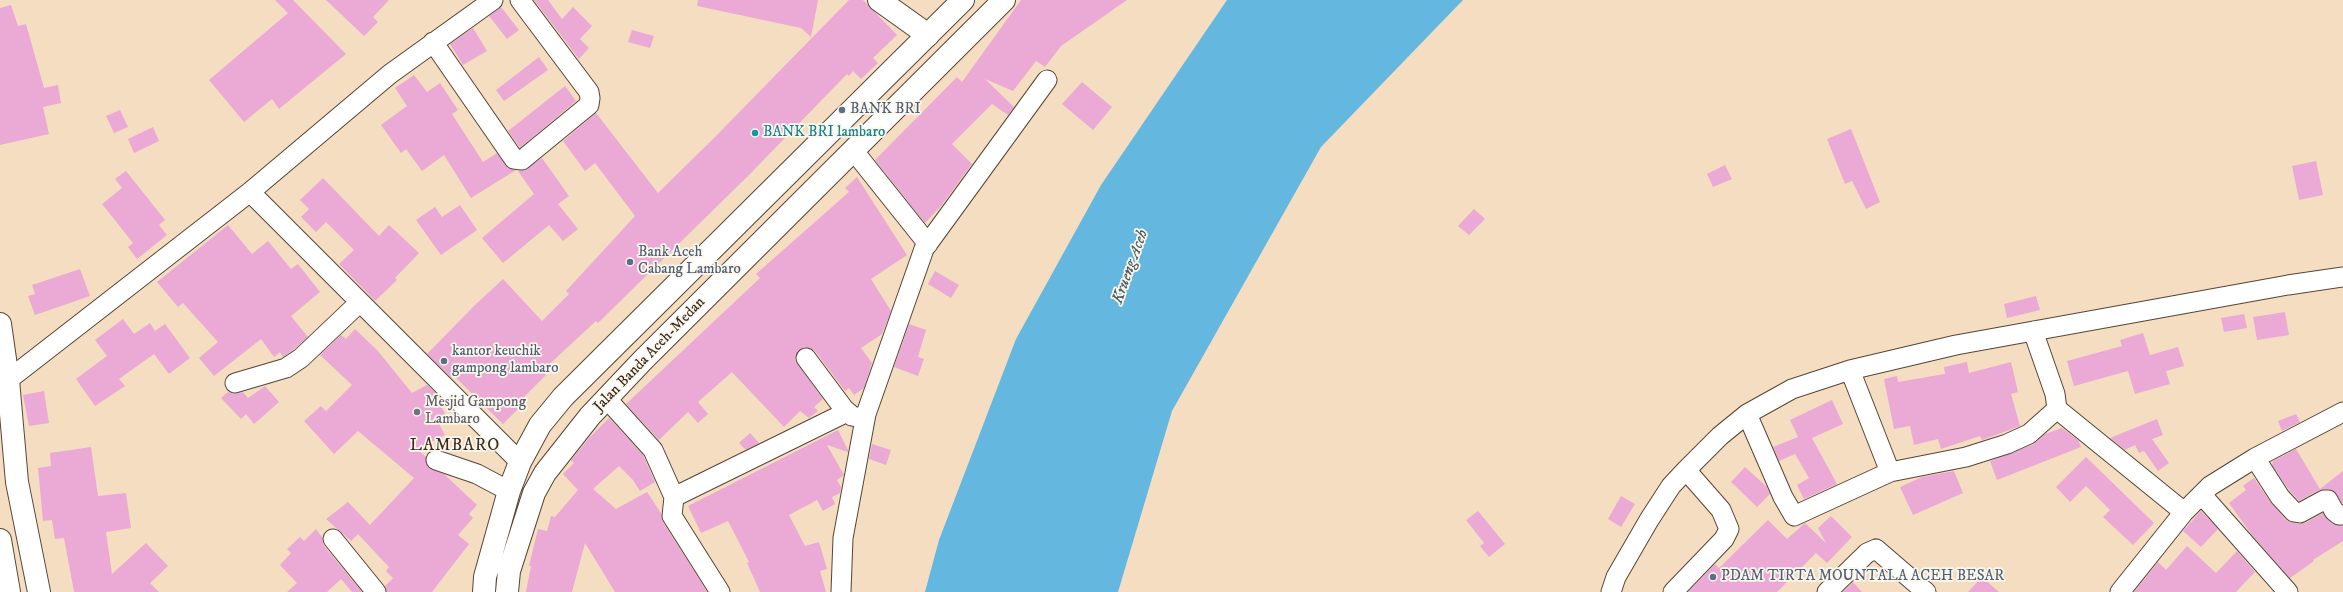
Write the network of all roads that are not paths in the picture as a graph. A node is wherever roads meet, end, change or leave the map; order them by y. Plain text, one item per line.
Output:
1 (493, 0) edge
2 (520, 0) edge
3 (879, 0) edge
4 (964, 0) edge
5 (1004, 0) edge
6 (928, 35) junction
7 (433, 42) junction
8 (1047, 80) dead end
9 (853, 150) junction
10 (250, 192) junction
11 (928, 244) junction
12 (2343, 277) edge
13 (360, 302) junction
14 (0, 324) edge
15 (2033, 330) junction
16 (806, 358) dead end
17 (1850, 370) junction
18 (8, 380) junction
19 (235, 383) dead end
20 (606, 398) junction
21 (2057, 408) junction
22 (847, 412) junction
23 (2343, 412) edge
24 (866, 414) junction
25 (1747, 414) junction
26 (2255, 458) junction
27 (436, 460) dead end
28 (520, 462) junction
29 (1686, 470) junction
30 (1890, 472) junction
31 (509, 491) junction
32 (2202, 495) junction
33 (674, 497) junction
34 (2184, 512) junction
35 (2343, 515) edge
36 (333, 539) dead end
37 (0, 540) edge
38 (9, 592) edge
39 (39, 592) edge
40 (376, 592) edge
41 (484, 592) edge
42 (506, 592) edge
43 (720, 592) edge
44 (841, 592) edge
45 (1611, 592) edge
46 (1673, 592) edge
47 (1827, 592) edge
48 (1926, 592) edge
49 (2120, 592) edge
50 (2288, 592) edge

1 - 7 street
2 - 7 street
3 - 6 main road
4 - 6 main road, Jalan Banda Aceh-Medan
5 - 9 main road, Jalan Banda Aceh-Medan
6 - 28 main road, Jalan Banda Aceh-Medan
7 - 10 street
8 - 11 street
9 - 11 street
9 - 20 main road, Jalan Banda Aceh-Medan
10 - 13 street
10 - 18 street
11 - 24 street
12 - 15 street
13 - 19 street
13 - 28 street
14 - 18 main road
15 - 17 street
15 - 21 street
16 - 22 street
17 - 25 street
17 - 30 street
18 - 39 main road
20 - 33 street
20 - 42 main road, Jalan Banda Aceh-Medan
21 - 30 street
21 - 34 street
22 - 24 street
22 - 33 street
23 - 26 street
24 - 44 street
25 - 29 street
25 - 30 street
26 - 32 street
26 - 35 street
27 - 31 street
28 - 31 main road, Jalan Banda Aceh-Medan
29 - 45 street
29 - 46 street
31 - 41 main road, Jalan Banda Aceh-Medan
32 - 34 street
32 - 50 street
33 - 43 street
34 - 49 street
36 - 40 street
37 - 38 main road
47 - 48 street

